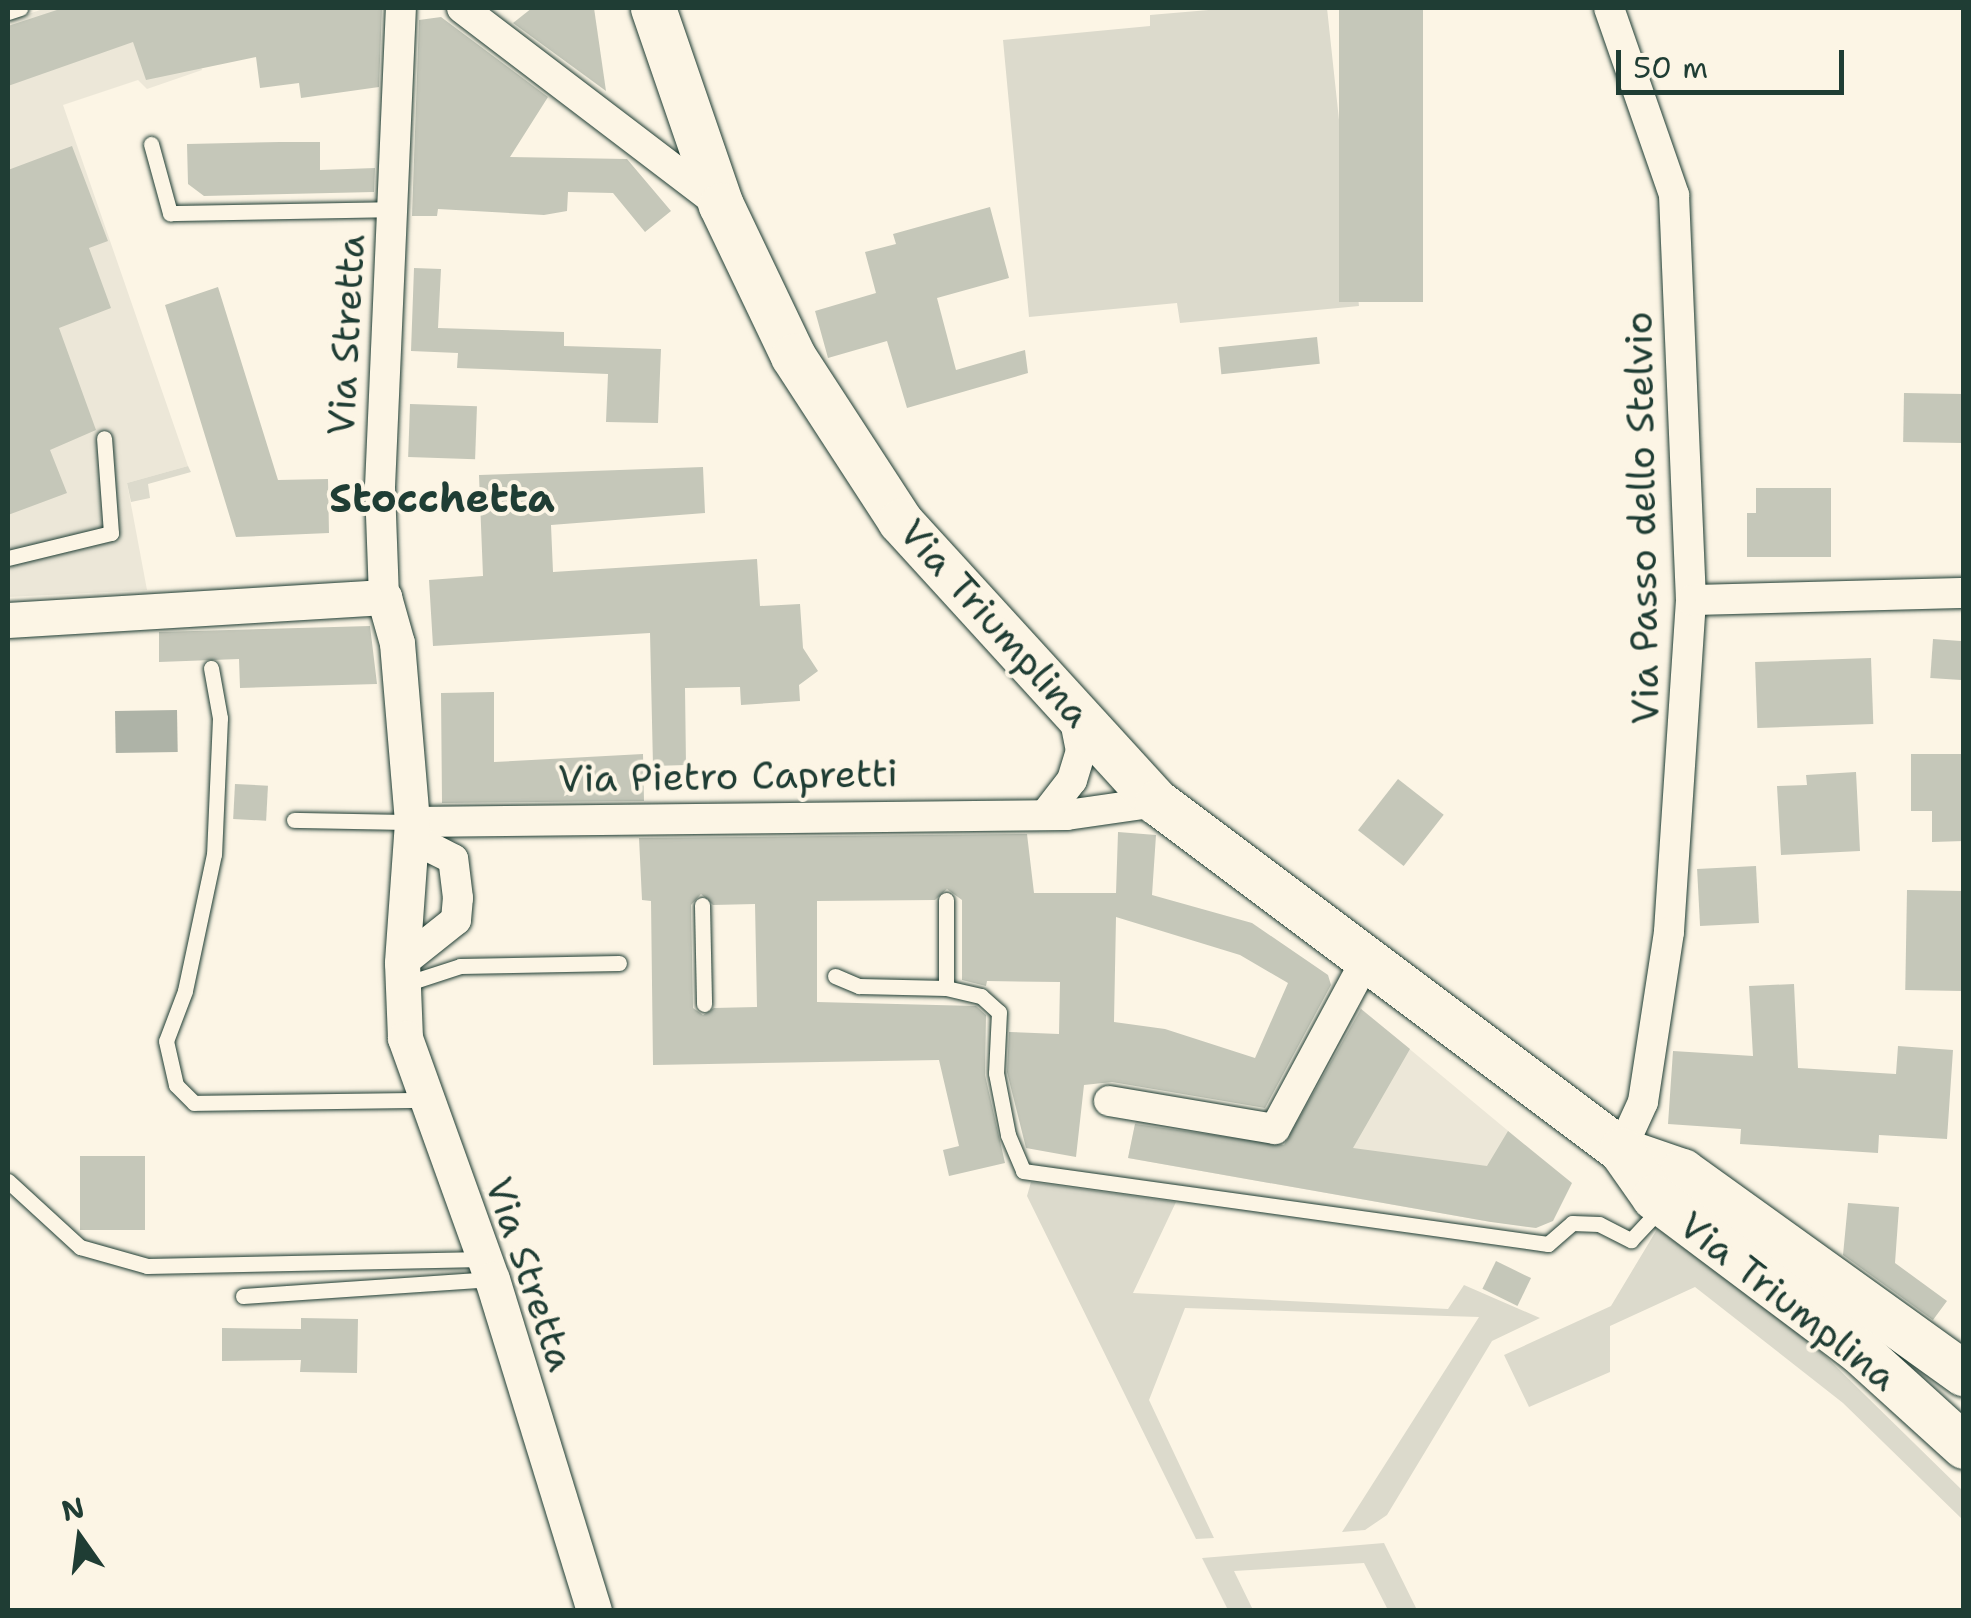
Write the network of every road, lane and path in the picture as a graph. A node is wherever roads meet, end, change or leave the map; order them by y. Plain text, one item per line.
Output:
1 (20, 8) edge
2 (401, 8) edge
3 (462, 8) edge
4 (653, 8) edge
5 (1609, 8) edge
6 (8, 12) edge
7 (152, 144) dead end
8 (721, 205) junction
9 (394, 210) junction
10 (104, 438) dead end
11 (8, 558) edge
12 (1964, 594) edge
13 (384, 597) junction
14 (1691, 600) junction
15 (8, 620) edge
16 (212, 668) dead end
17 (1072, 708) junction
18 (1158, 802) junction
19 (1045, 815) junction
20 (294, 820) dead end
21 (411, 833) junction
22 (946, 900) dead end
23 (702, 906) dead end
24 (1365, 962) junction
25 (620, 963) dead end
26 (402, 974) junction
27 (834, 976) dead end
28 (946, 988) junction
29 (704, 1004) dead end
30 (423, 1100) junction
31 (1108, 1100) dead end
32 (1621, 1150) junction
33 (8, 1181) edge
34 (1664, 1204) junction
35 (487, 1269) junction
36 (243, 1296) dead end
37 (1961, 1368) edge
38 (1964, 1446) edge
39 (594, 1610) edge

1 - 6 lane
2 - 9 street, Via Stretta
3 - 8 street, Via Triumplina
4 - 8 main road, Via Triumplina
5 - 14 street, Via Passo dello Stelvio
7 - 9 lane
8 - 17 main road, Via Triumplina
9 - 13 street, Via Stretta
10 - 11 lane
12 - 14 street
13 - 15 street
13 - 21 street, Via Stretta
14 - 32 street, Via Passo dello Stelvio
16 - 30 lane
17 - 18 main road, Via Triumplina
17 - 19 street
18 - 19 street, Via Pietro Capretti
18 - 24 main road, Via Triumplina
19 - 21 street, Via Pietro Capretti
20 - 21 lane
21 - 26 street, Via Stretta
21 - 26 street
22 - 28 lane
23 - 29 lane
24 - 31 street
24 - 32 main road, Via Triumplina
25 - 26 lane
26 - 30 street, Via Stretta
27 - 28 lane
28 - 34 lane
30 - 35 street, Via Stretta
32 - 34 main road, Via Triumplina
32 - 37 main road, Via Triumplina
33 - 35 lane
34 - 38 main road, Via Triumplina
35 - 36 lane
35 - 39 street, Via Stretta

